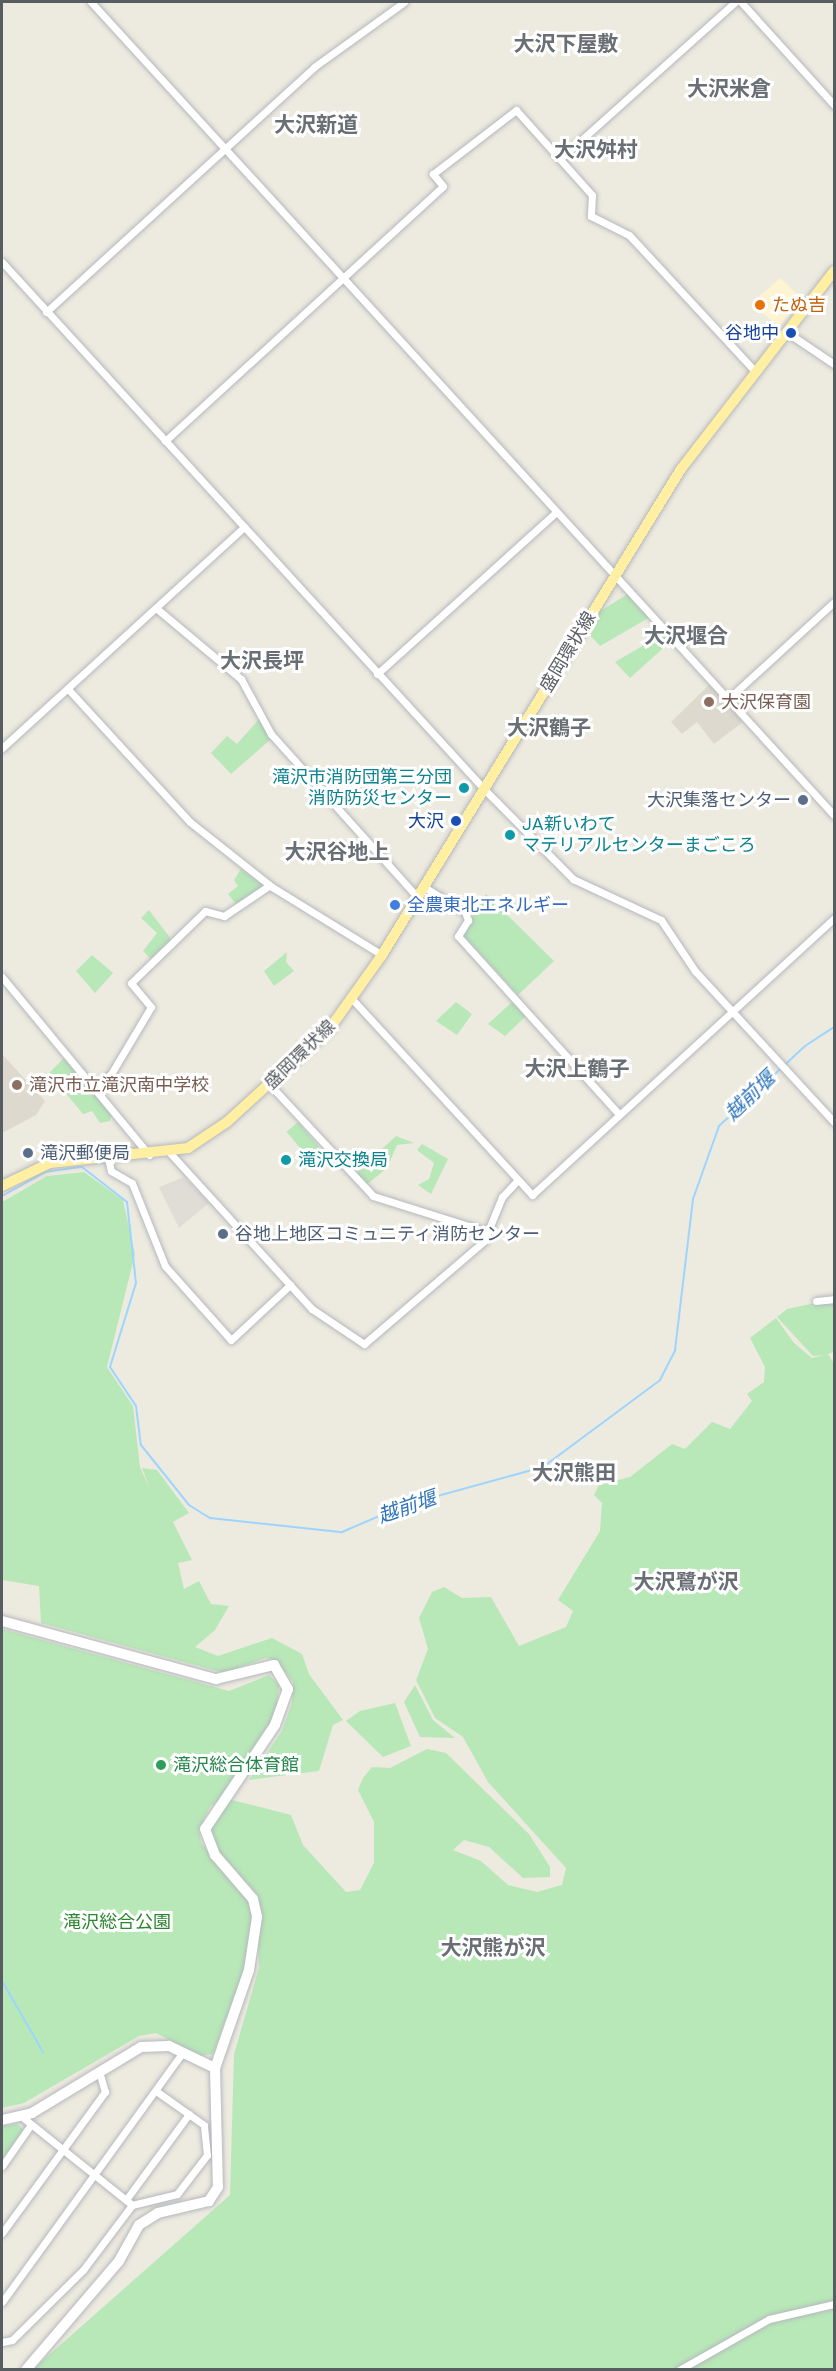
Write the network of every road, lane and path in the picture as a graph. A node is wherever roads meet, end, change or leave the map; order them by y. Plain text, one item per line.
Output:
1 (91, 2) edge
2 (404, 2) edge
3 (735, 2) edge
4 (741, 2) edge
5 (834, 105) edge
6 (226, 149) junction
7 (560, 159) junction
8 (2, 262) edge
9 (834, 271) edge
10 (344, 277) junction
11 (46, 312) junction
12 (785, 331) junction
13 (834, 364) edge
14 (754, 370) junction
15 (165, 441) junction
16 (556, 512) junction
17 (244, 527) junction
18 (615, 574) junction
19 (834, 602) edge
20 (156, 608) junction
21 (377, 674) junction
22 (68, 689) junction
23 (727, 700) junction
24 (2, 748) edge
25 (484, 789) junction
26 (834, 815) edge
27 (270, 885) junction
28 (424, 887) junction
29 (418, 898) junction
30 (834, 918) edge
31 (382, 955) junction
32 (2, 977) edge
33 (353, 1000) junction
34 (734, 1009) junction
35 (270, 1085) junction
36 (95, 1087) junction
37 (619, 1114) junction
38 (834, 1122) edge
39 (170, 1153) junction
40 (149, 1155) junction
41 (108, 1158) junction
42 (517, 1181) junction
43 (2, 1186) edge
44 (487, 1232) junction
45 (290, 1285) junction
46 (834, 1299) edge
47 (816, 1301) dead end
48 (2, 1622) edge
49 (182, 2053) junction
50 (215, 2068) junction
51 (99, 2071) junction
52 (156, 2091) junction
53 (189, 2114) junction
54 (21, 2116) junction
55 (2, 2120) edge
56 (30, 2126) junction
57 (62, 2150) junction
58 (2, 2166) edge
59 (95, 2174) junction
60 (128, 2197) junction
61 (132, 2205) junction
62 (2, 2234) edge
63 (2, 2300) edge
64 (834, 2304) edge
65 (2, 2342) edge
66 (26, 2370) edge
67 (679, 2370) edge

1 - 6 street
2 - 6 street
3 - 7 street
4 - 5 street
6 - 10 street
6 - 11 street
7 - 10 street
7 - 14 street
8 - 11 street
9 - 12 main road, 盛岡環状線
10 - 15 street
10 - 16 street
11 - 15 street
12 - 13 street
12 - 14 main road, 盛岡環状線
14 - 18 main road, 盛岡環状線
15 - 17 street
16 - 18 street
16 - 21 street
17 - 20 street
17 - 21 street
18 - 23 street
18 - 25 main road, 盛岡環状線
19 - 23 street
20 - 22 street
20 - 29 street
21 - 25 street
22 - 24 street
22 - 27 street
23 - 26 street
25 - 28 main road, 盛岡環状線
25 - 34 street
27 - 31 street
27 - 36 street
28 - 29 main road, 盛岡環状線
28 - 37 street
29 - 31 main road, 盛岡環状線
30 - 34 street
31 - 33 main road, 盛岡環状線
32 - 36 street
33 - 35 main road, 盛岡環状線
33 - 42 street
34 - 37 street
34 - 38 street
35 - 39 main road, 盛岡環状線
35 - 44 street
36 - 40 street
37 - 42 street
39 - 40 main road, 盛岡環状線
39 - 45 street
40 - 41 main road, 盛岡環状線
41 - 43 main road, 盛岡環状線
41 - 45 street
42 - 44 street
44 - 45 street
46 - 47 street
48 - 50 street
49 - 50 street
49 - 51 street
49 - 52 street
50 - 66 street
51 - 54 street
51 - 57 street
52 - 53 street
52 - 59 street
53 - 60 street
53 - 61 street
54 - 55 street
54 - 56 street
56 - 57 street
56 - 58 street
57 - 59 street
57 - 62 street
59 - 60 street
59 - 63 street
60 - 61 street
61 - 65 street
64 - 67 street

